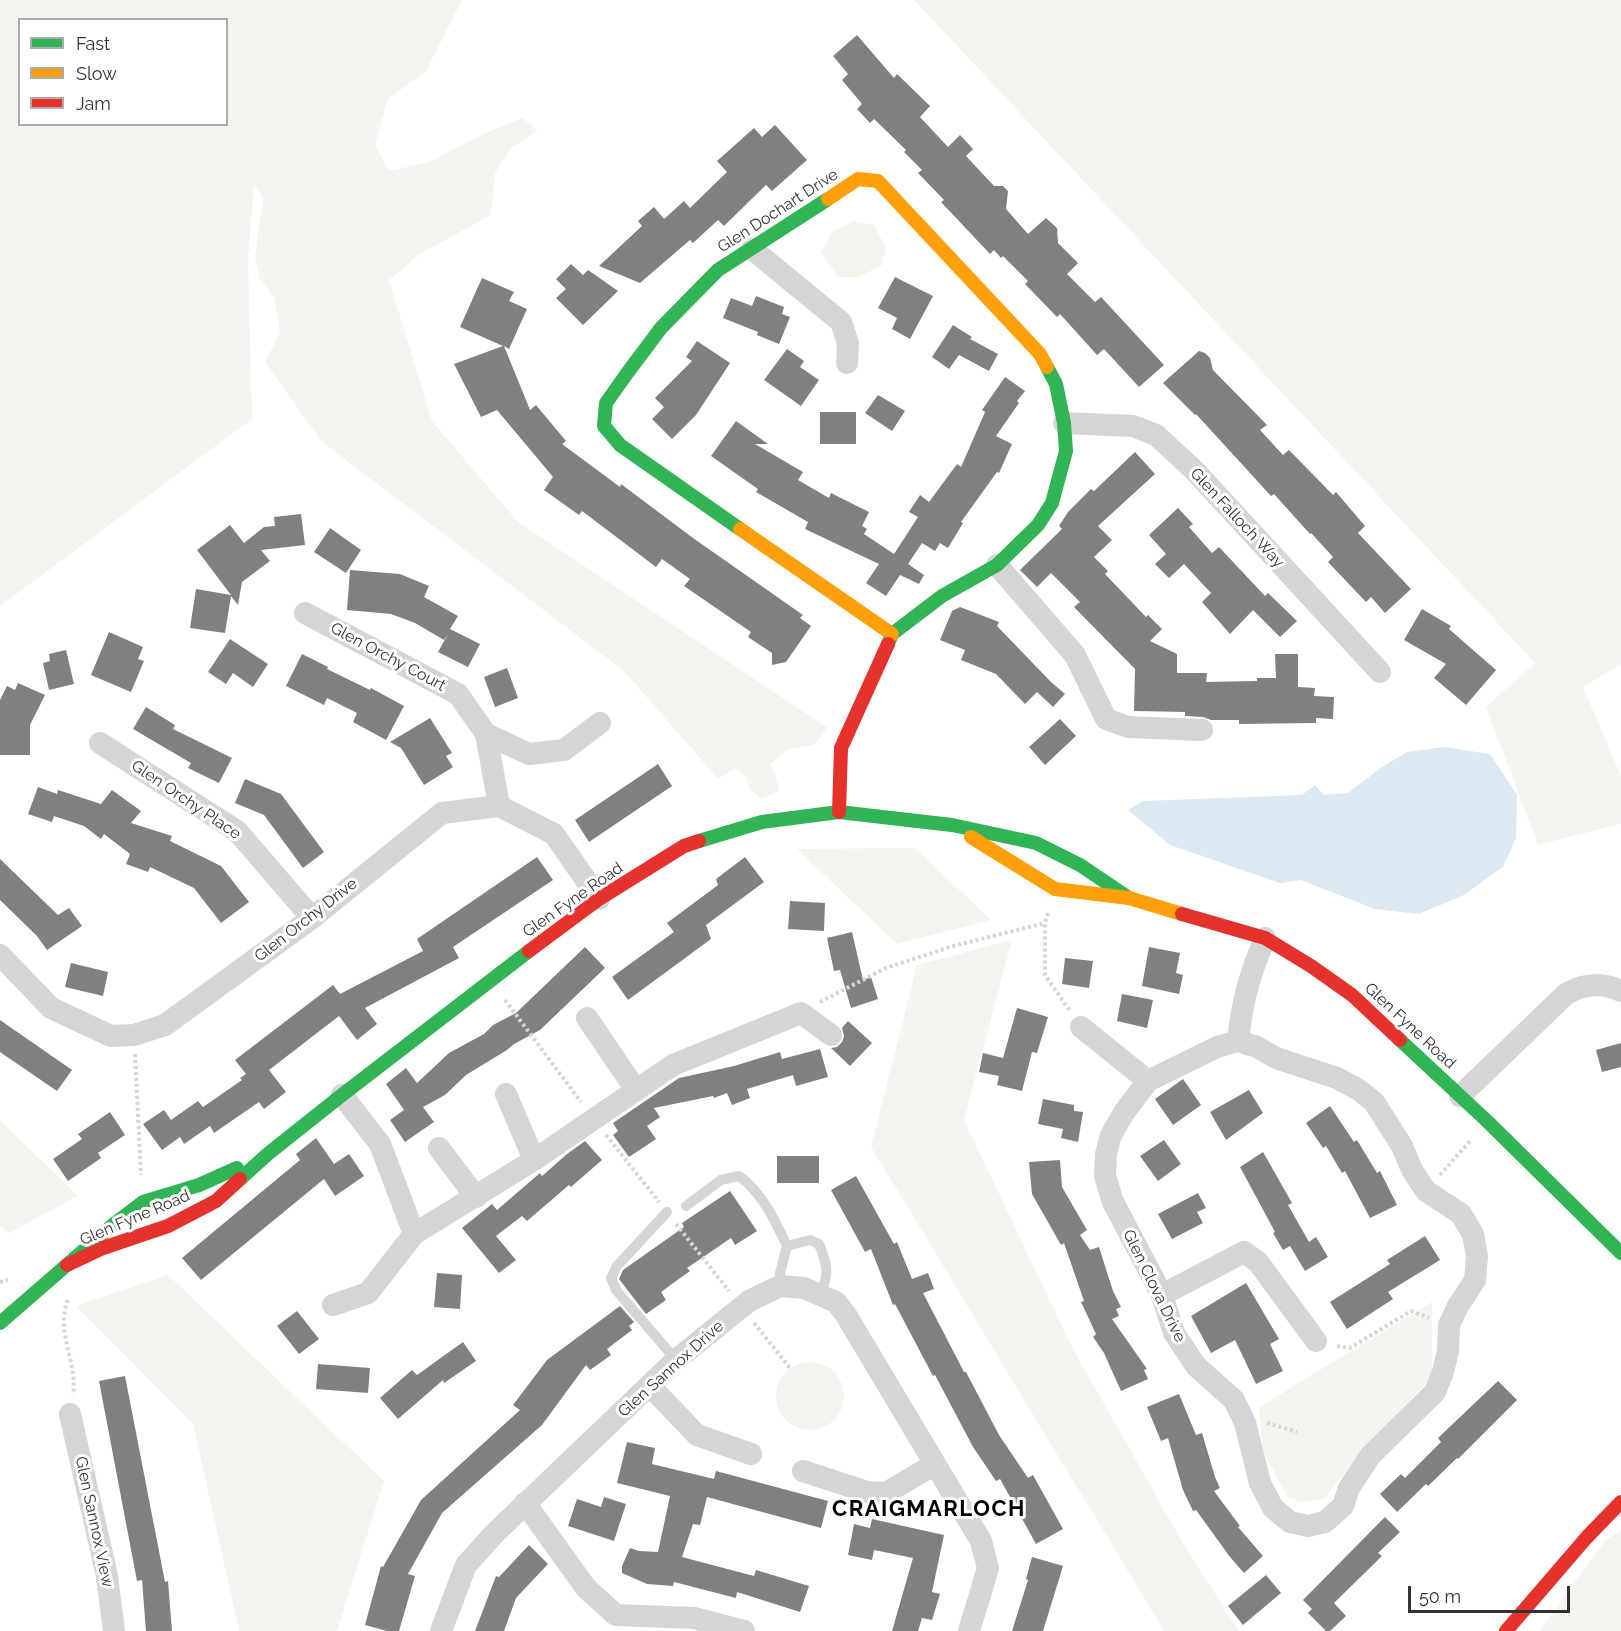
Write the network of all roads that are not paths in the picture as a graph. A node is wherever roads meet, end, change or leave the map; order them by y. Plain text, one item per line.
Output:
1 (752, 249) junction
2 (847, 363) dead end
3 (1064, 423) junction
4 (997, 565) junction
5 (305, 613) dead end
6 (892, 634) junction
7 (1380, 672) dead end
8 (600, 723) dead end
9 (1202, 730) dead end
10 (486, 734) junction
11 (100, 742) dead end
12 (499, 806) junction
13 (839, 812) junction
14 (952, 825) junction
15 (1129, 898) junction
16 (599, 899) junction
17 (312, 918) junction
18 (1265, 938) junction
19 (0, 955) edge
20 (1618, 987) edge
21 (587, 1018) dead end
22 (1081, 1027) road end
23 (831, 1035) dead end
24 (1238, 1041) junction
25 (1148, 1081) junction
26 (636, 1090) junction
27 (506, 1094) dead end
28 (342, 1095) junction
29 (1460, 1096) junction
30 (439, 1148) dead end
31 (269, 1154) junction
32 (534, 1160) junction
33 (476, 1197) junction
34 (686, 1206) dead end
35 (667, 1212) road end
36 (414, 1234) junction
37 (787, 1246) junction
38 (1621, 1253) edge
39 (67, 1265) junction
40 (780, 1286) junction
41 (822, 1294) junction
42 (1162, 1296) junction
43 (333, 1305) dead end
44 (0, 1323) edge
45 (1317, 1341) road end
46 (676, 1360) junction
47 (650, 1386) junction
48 (70, 1413) road end
49 (751, 1454) dead end
50 (935, 1464) junction
51 (803, 1471) dead end
52 (1621, 1502) edge
53 (525, 1503) junction
54 (114, 1631) edge
55 (441, 1631) edge
56 (744, 1631) edge
57 (969, 1631) edge
58 (1506, 1631) edge

1 - 2 street
1 - 3 street, Glen Dochart Drive
1 - 6 street, Glen Dochart Drive
3 - 4 street, Glen Dochart Drive
3 - 7 street, Glen Falloch Way
4 - 6 street, Glen Dochart Drive
4 - 9 street
5 - 10 street, Glen Orchy Court
6 - 13 street, Glen Dochart Drive
8 - 10 street
10 - 12 street, Glen Orchy Court
11 - 17 street, Glen Orchy Place
12 - 16 street
12 - 17 street, Glen Orchy Drive
13 - 14 street, Glen Fyne Road
13 - 16 street, Glen Fyne Road
14 - 15 street, Glen Fyne Road
14 - 15 street, Glen Fyne Road
15 - 18 street, Glen Fyne Road
16 - 28 street, Glen Fyne Road
17 - 19 street, Glen Orchy Drive
18 - 24 street
18 - 29 street, Glen Fyne Road
20 - 29 street
21 - 26 street
22 - 25 street
23 - 26 street
24 - 25 street, Glen Clova Drive
24 - 42 street, Glen Clova Drive
25 - 42 street, Glen Clova Drive
26 - 32 street
27 - 32 street
28 - 31 street, Glen Fyne Road
28 - 36 street
29 - 38 street, Glen Fyne Road
30 - 33 street
31 - 39 street, Glen Fyne Road
31 - 39 street, Glen Fyne Road
32 - 33 street
33 - 36 street
34 - 37 lane
35 - 46 lane
36 - 43 street
37 - 40 lane
37 - 41 lane
39 - 44 street, Glen Fyne Road
40 - 41 street
40 - 46 street, Glen Sannox Drive
41 - 50 street
42 - 45 street
46 - 47 street, Glen Sannox Drive
47 - 49 street
47 - 53 street, Glen Sannox Drive
48 - 54 street, Glen Sannox View
50 - 51 street
50 - 57 street
52 - 58 street
53 - 55 street, Glen Sannox Drive
53 - 56 street

